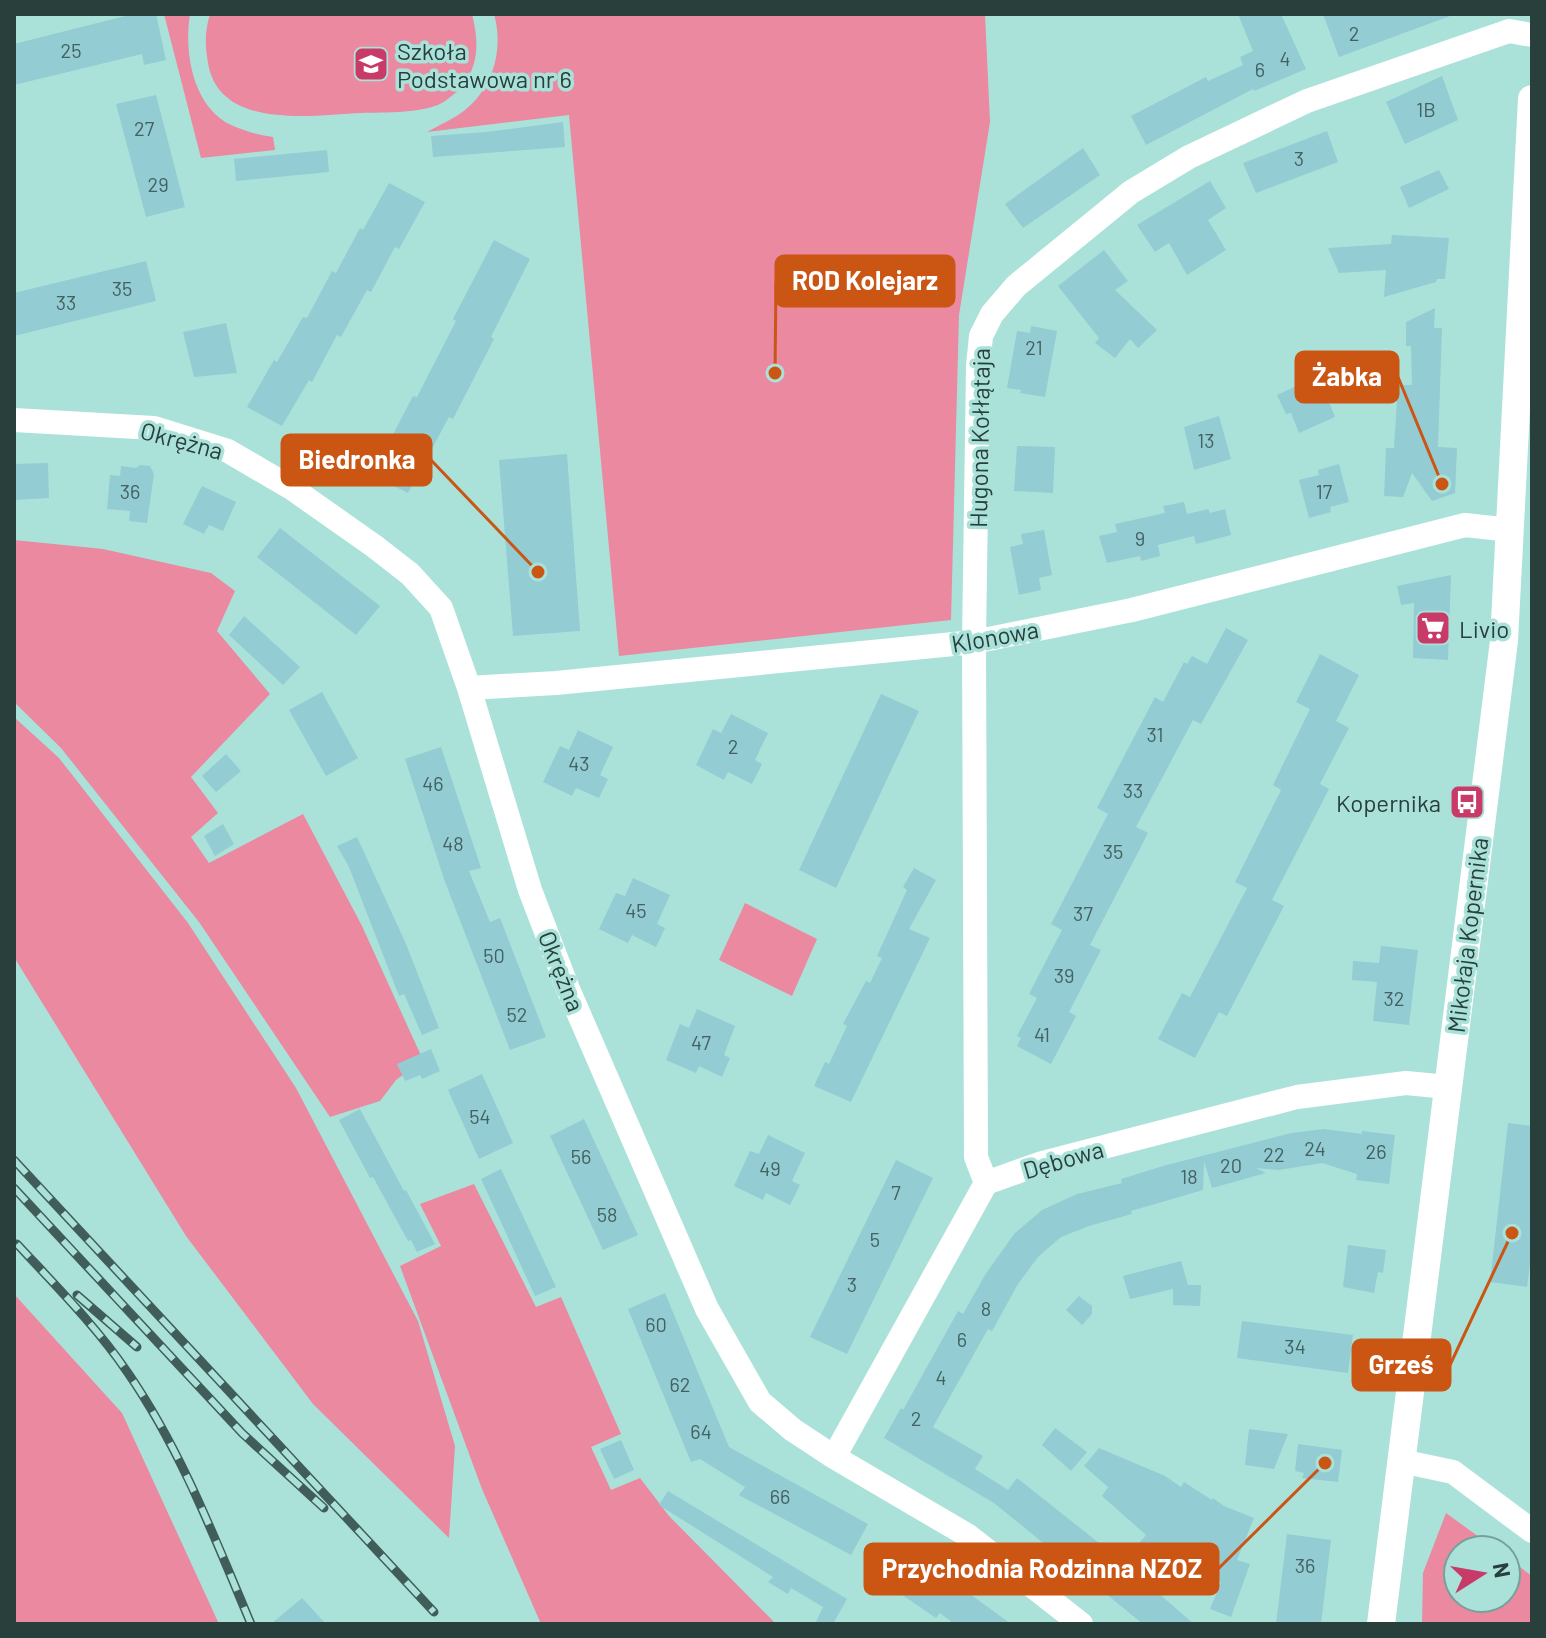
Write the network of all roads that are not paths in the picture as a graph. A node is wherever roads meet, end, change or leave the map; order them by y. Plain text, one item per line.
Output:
1 (1532, 35) edge
2 (1532, 99) edge
3 (1528, 263) edge
4 (14, 420) edge
5 (1511, 530) junction
6 (974, 642) junction
7 (469, 688) junction
8 (1448, 1087) junction
9 (986, 1183) junction
10 (834, 1457) junction
11 (1401, 1461) junction
12 (1532, 1531) edge
13 (1081, 1624) edge
14 (1381, 1624) edge

1 - 6 street, Hugona Kołłątaja
2 - 3 street, Mikołaja Kopernika
3 - 5 street, Mikołaja Kopernika
4 - 7 street, Okrężna
5 - 6 street, Klonowa
5 - 8 street, Mikołaja Kopernika
6 - 7 street, Klonowa
6 - 9 street, Hugona Kołłątaja
7 - 10 street, Okrężna
8 - 9 street, Dębowa
8 - 11 street, Mikołaja Kopernika
9 - 10 street
10 - 13 street, Okrężna
11 - 12 street
11 - 14 street, Mikołaja Kopernika

